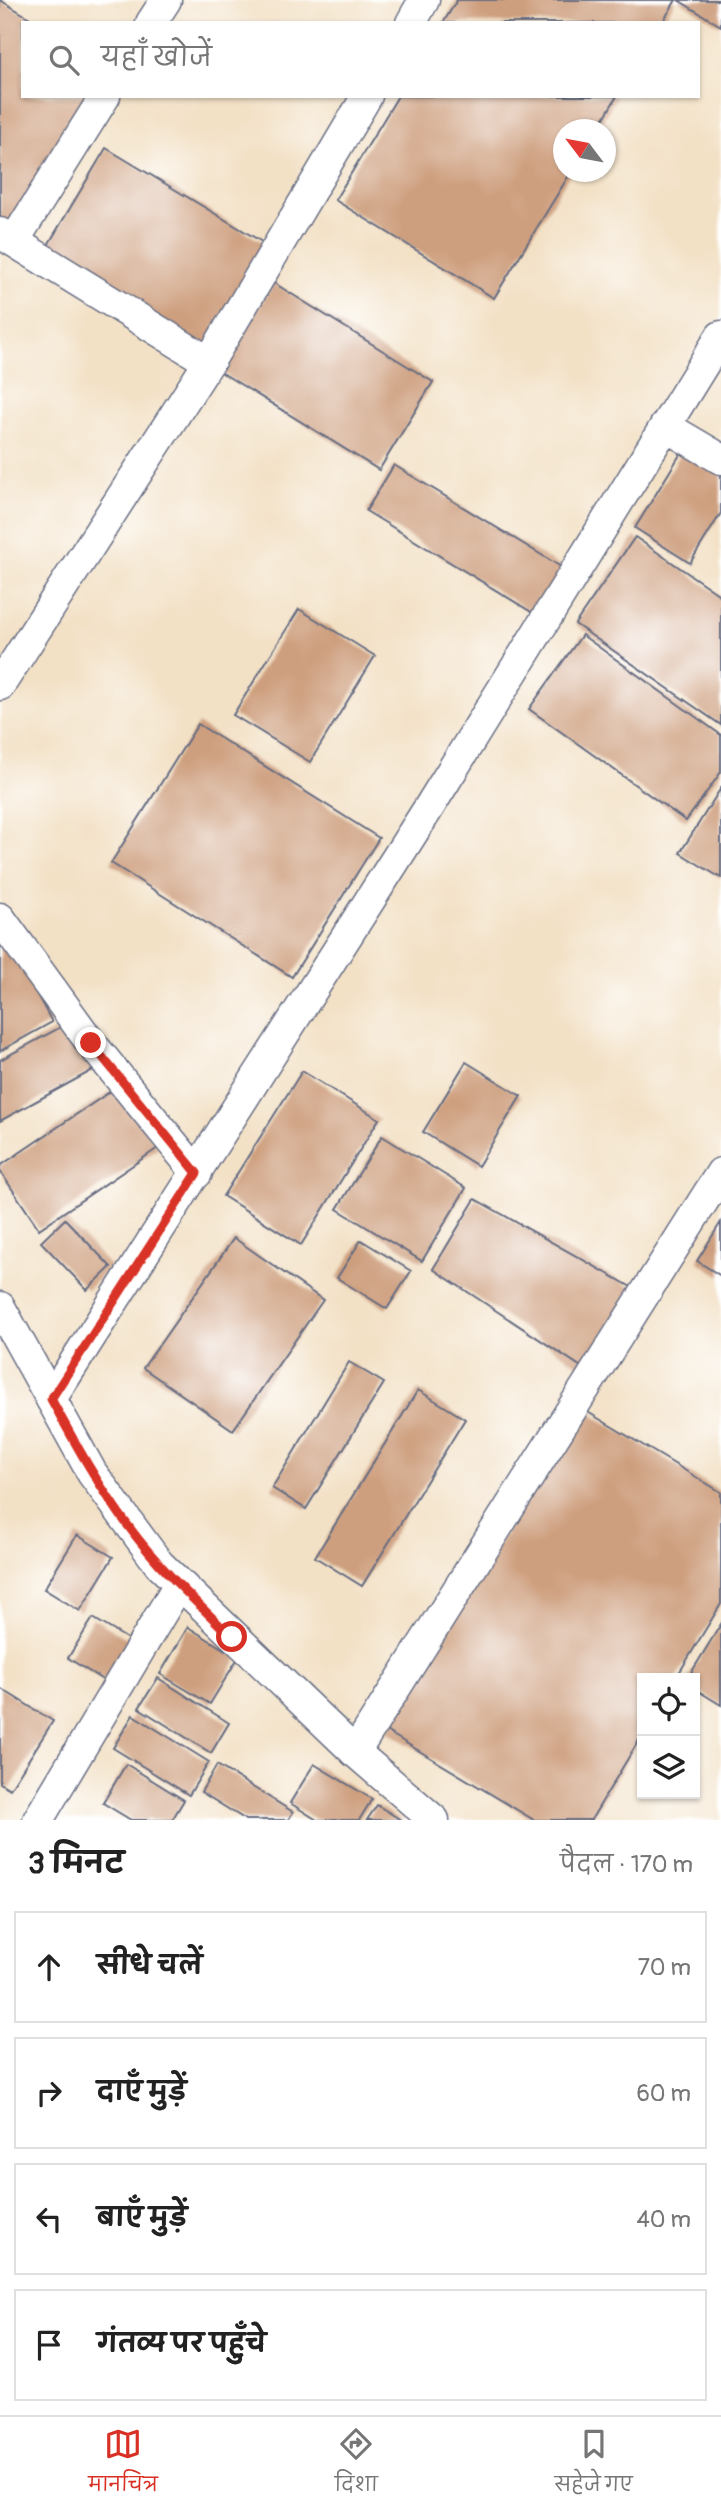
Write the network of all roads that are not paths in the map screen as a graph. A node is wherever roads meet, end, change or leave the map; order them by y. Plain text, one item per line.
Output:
1 (166, 0) edge
2 (424, 0) edge
3 (152, 21) edge
4 (412, 21) edge
5 (104, 98) edge
6 (366, 98) edge
7 (7, 237) edge
8 (721, 336) edge
9 (208, 362) junction
10 (665, 426) junction
11 (721, 459) edge
12 (0, 685) edge
13 (0, 918) edge
14 (197, 1173) junction
15 (721, 1173) edge
16 (0, 1307) edge
17 (51, 1399) junction
18 (178, 1584) junction
19 (355, 1752) junction
20 (38, 1820) edge
21 (434, 1820) edge

1 - 3 street
2 - 4 street
5 - 7 street
6 - 9 street
7 - 9 street
8 - 10 street
9 - 12 street
10 - 11 street
10 - 14 street
13 - 14 street
14 - 17 street
15 - 19 street
16 - 17 street
17 - 18 street
18 - 19 street
18 - 20 street
19 - 21 street

